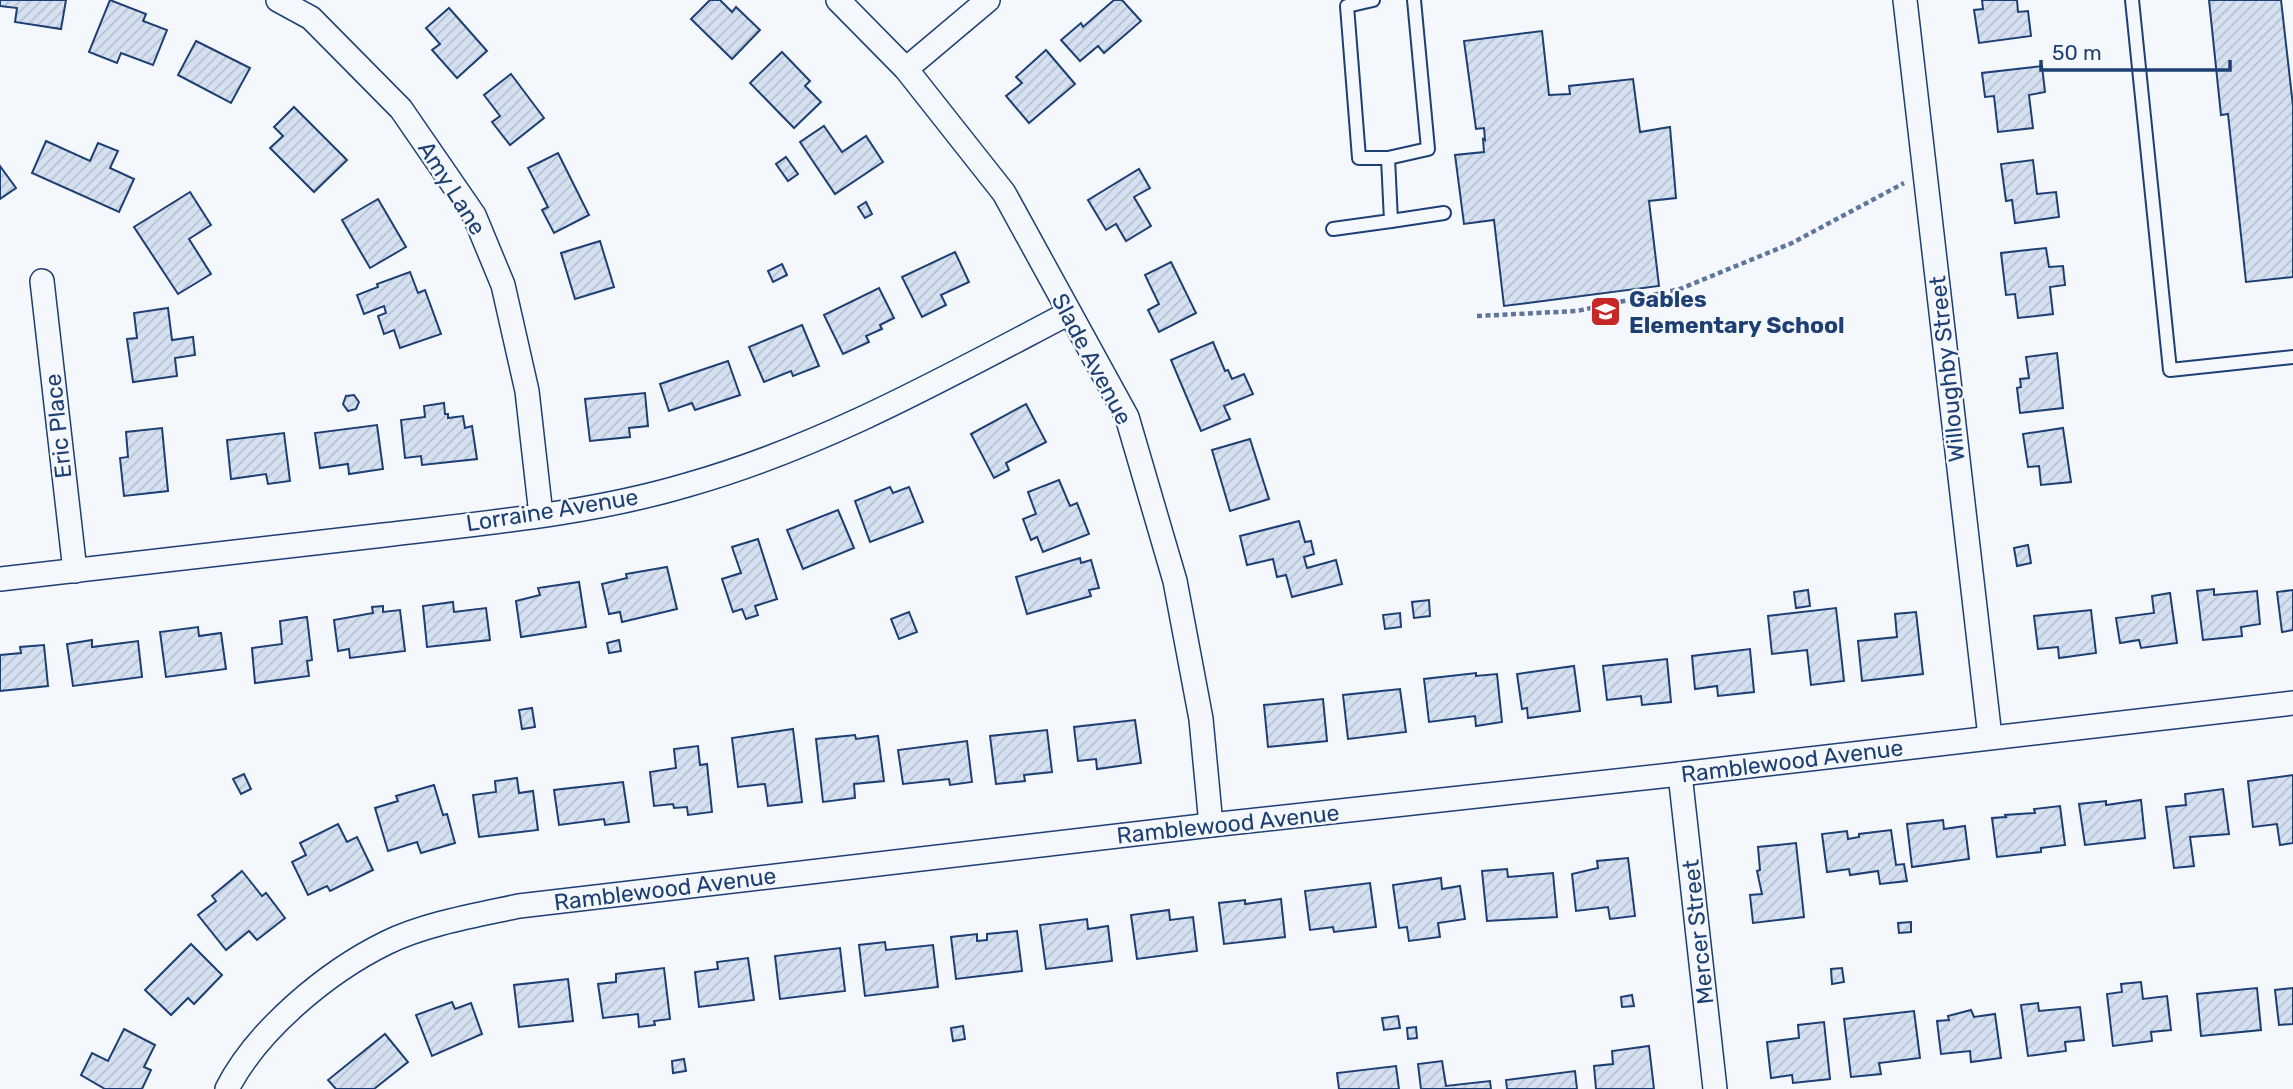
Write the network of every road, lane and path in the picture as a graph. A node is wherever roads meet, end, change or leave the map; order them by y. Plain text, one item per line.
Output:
1 (278, 0) edge
2 (838, 0) edge
3 (988, 0) edge
4 (1373, 0) edge
5 (1414, 0) edge
6 (1905, 0) edge
7 (2132, 0) edge
8 (906, 69) junction
9 (1388, 158) junction
10 (1925, 172) junction
11 (1444, 213) dead end
12 (1391, 221) junction
13 (1333, 229) dead end
14 (42, 281) dead end
15 (1069, 313) junction
16 (1477, 316) dead end
17 (2293, 357) edge
18 (541, 515) junction
19 (75, 571) junction
20 (0, 579) edge
21 (2293, 703) edge
22 (1990, 737) junction
23 (1680, 774) junction
24 (1211, 825) junction
25 (228, 1089) edge
26 (1715, 1089) edge

1 - 18 street, Amy Lane
2 - 8 street, Slade Avenue
3 - 8 street
4 - 9 lane
5 - 9 lane
6 - 10 street, Willoughby Street
7 - 17 lane
8 - 15 street, Slade Avenue
9 - 12 lane
10 - 16 path
10 - 22 street, Willoughby Street
11 - 12 lane
12 - 13 lane
14 - 19 street, Eric Place
15 - 18 street, Lorraine Avenue
15 - 24 street, Slade Avenue
18 - 19 street, Lorraine Avenue
19 - 20 street, Lorraine Avenue
21 - 22 street, Ramblewood Avenue
22 - 23 street, Ramblewood Avenue
23 - 24 street, Ramblewood Avenue
23 - 26 street, Mercer Street
24 - 25 street, Ramblewood Avenue

